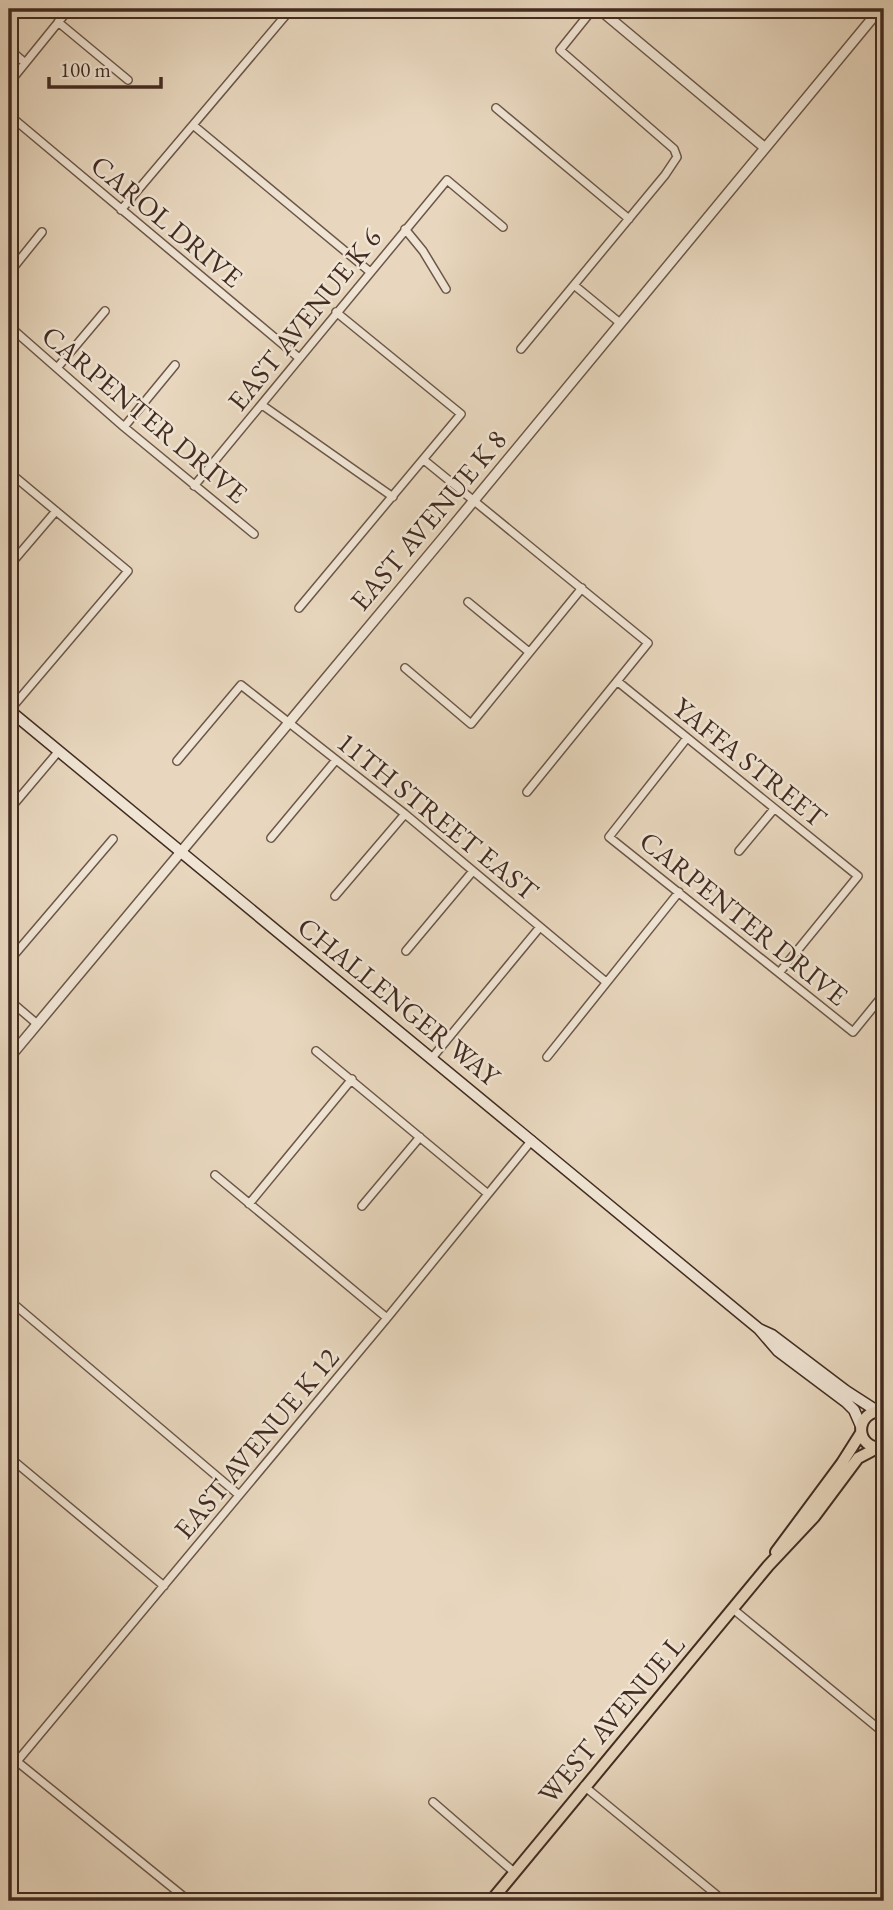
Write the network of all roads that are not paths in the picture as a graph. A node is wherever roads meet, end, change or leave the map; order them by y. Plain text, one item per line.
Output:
1 (69, 9) edge
2 (291, 9) edge
3 (593, 9) edge
4 (599, 9) edge
5 (880, 9) edge
6 (58, 22) junction
7 (9, 49) edge
8 (24, 62) junction
9 (128, 80) dead end
10 (9, 83) edge
11 (496, 108) dead end
12 (9, 115) edge
13 (193, 125) junction
14 (764, 147) junction
15 (121, 210) junction
16 (629, 219) junction
17 (503, 228) dead end
18 (405, 229) junction
19 (42, 232) dead end
20 (369, 271) junction
21 (9, 273) edge
22 (574, 285) junction
23 (446, 289) dead end
24 (105, 311) dead end
25 (336, 312) junction
26 (620, 323) junction
27 (9, 326) edge
28 (521, 349) dead end
29 (299, 358) junction
30 (175, 365) dead end
31 (57, 368) junction
32 (262, 405) junction
33 (124, 427) junction
34 (424, 460) junction
35 (9, 472) edge
36 (194, 486) junction
37 (393, 497) junction
38 (474, 501) junction
39 (56, 511) junction
40 (254, 534) dead end
41 (9, 566) edge
42 (582, 588) junction
43 (468, 602) dead end
44 (299, 608) dead end
45 (529, 652) junction
46 (405, 668) dead end
47 (617, 681) junction
48 (9, 710) edge
49 (289, 722) junction
50 (687, 738) junction
51 (58, 752) junction
52 (336, 760) junction
53 (177, 761) dead end
54 (527, 792) dead end
55 (775, 809) junction
56 (9, 810) edge
57 (405, 814) junction
58 (271, 838) dead end
59 (113, 839) dead end
60 (180, 850) junction
61 (739, 851) dead end
62 (474, 871) junction
63 (679, 892) junction
64 (335, 896) dead end
65 (540, 927) junction
66 (406, 951) dead end
67 (9, 961) edge
68 (779, 973) junction
69 (606, 982) junction
70 (884, 994) edge
71 (9, 1000) edge
72 (36, 1023) junction
73 (316, 1051) dead end
74 (547, 1057) dead end
75 (9, 1058) edge
76 (432, 1058) junction
77 (352, 1079) junction
78 (420, 1137) junction
79 (532, 1140) junction
80 (215, 1175) dead end
81 (488, 1194) junction
82 (249, 1204) junction
83 (362, 1206) dead end
84 (9, 1300) edge
85 (387, 1318) junction
86 (759, 1329) junction
87 (882, 1410) edge
88 (861, 1430) junction
89 (882, 1448) edge
90 (9, 1457) edge
91 (239, 1494) junction
92 (768, 1566) junction
93 (163, 1586) junction
94 (733, 1609) junction
95 (884, 1732) edge
96 (9, 1755) edge
97 (16, 1761) junction
98 (9, 1770) edge
99 (584, 1786) junction
100 (433, 1802) dead end
101 (514, 1872) junction
102 (189, 1901) edge
103 (491, 1901) edge
104 (724, 1901) edge

1 - 6 street
2 - 13 street
3 - 16 street
4 - 14 street
5 - 14 street, EAST AVENUE K 8
6 - 8 street
6 - 9 street
7 - 8 street
8 - 10 street
11 - 16 street
12 - 15 street, CAROL DRIVE
13 - 15 street
13 - 20 street
14 - 26 street, EAST AVENUE K 8
15 - 29 street, CAROL DRIVE
16 - 22 street
17 - 18 street, EAST AVENUE K 6
18 - 20 street, EAST AVENUE K 6
18 - 23 street
19 - 21 street
20 - 25 street, EAST AVENUE K 6
22 - 26 street
22 - 28 street
24 - 31 street
25 - 29 street, EAST AVENUE K 6
25 - 34 street
26 - 38 street, EAST AVENUE K 8
27 - 31 street, CARPENTER DRIVE
29 - 32 street, EAST AVENUE K 6
30 - 33 street
31 - 33 street, CARPENTER DRIVE
32 - 36 street, EAST AVENUE K 6
32 - 37 street
33 - 36 street, CARPENTER DRIVE
34 - 37 street
34 - 38 street
35 - 39 street
36 - 40 street, CARPENTER DRIVE
37 - 44 street
38 - 42 street
38 - 49 street, EAST AVENUE K 8
39 - 41 street
39 - 48 street
42 - 45 street
42 - 47 street
43 - 45 street
45 - 46 street
47 - 50 street, YAFFA STREET
47 - 54 street
48 - 51 main road, CHALLENGER WAY
49 - 52 street, 11TH STREET EAST
49 - 53 street, 11TH STREET EAST
49 - 60 street, EAST AVENUE K 8
50 - 55 street, YAFFA STREET
50 - 63 street, CARPENTER DRIVE
51 - 56 street
51 - 60 main road, CHALLENGER WAY
52 - 57 street, 11TH STREET EAST
52 - 58 street
55 - 61 street
55 - 68 street, YAFFA STREET
57 - 62 street, 11TH STREET EAST
57 - 64 street
59 - 67 street
60 - 72 street, EAST AVENUE K 8
60 - 76 main road, CHALLENGER WAY
62 - 65 street, 11TH STREET EAST
62 - 66 street
63 - 68 street, CARPENTER DRIVE
63 - 69 street
65 - 69 street, 11TH STREET EAST
65 - 76 street
68 - 70 street, CARPENTER DRIVE
69 - 74 street
71 - 72 street
72 - 75 street, EAST AVENUE K 8
73 - 77 street
76 - 79 main road, CHALLENGER WAY
77 - 78 street
77 - 82 street
78 - 81 street
78 - 83 street
79 - 81 street, EAST AVENUE K 12
79 - 86 main road, CHALLENGER WAY
80 - 82 street
81 - 85 street, EAST AVENUE K 12
82 - 85 street
84 - 91 street
85 - 91 street, EAST AVENUE K 12
86 - 87 main road, CHALLENGER WAY
86 - 88 main road, CHALLENGER WAY
87 - 88 main road, WEST AVENUE L
88 - 89 main road
88 - 92 main road, WEST AVENUE L
89 - 92 main road, WEST AVENUE L
90 - 93 street
91 - 93 street, EAST AVENUE K 12
92 - 94 main road, WEST AVENUE L
93 - 97 street, EAST AVENUE K 12
94 - 95 street
94 - 99 main road, WEST AVENUE L
96 - 97 street
97 - 98 street, EAST AVENUE K 12
97 - 102 street
99 - 101 main road, WEST AVENUE L
99 - 104 street
100 - 101 street
101 - 103 main road, WEST AVENUE L

